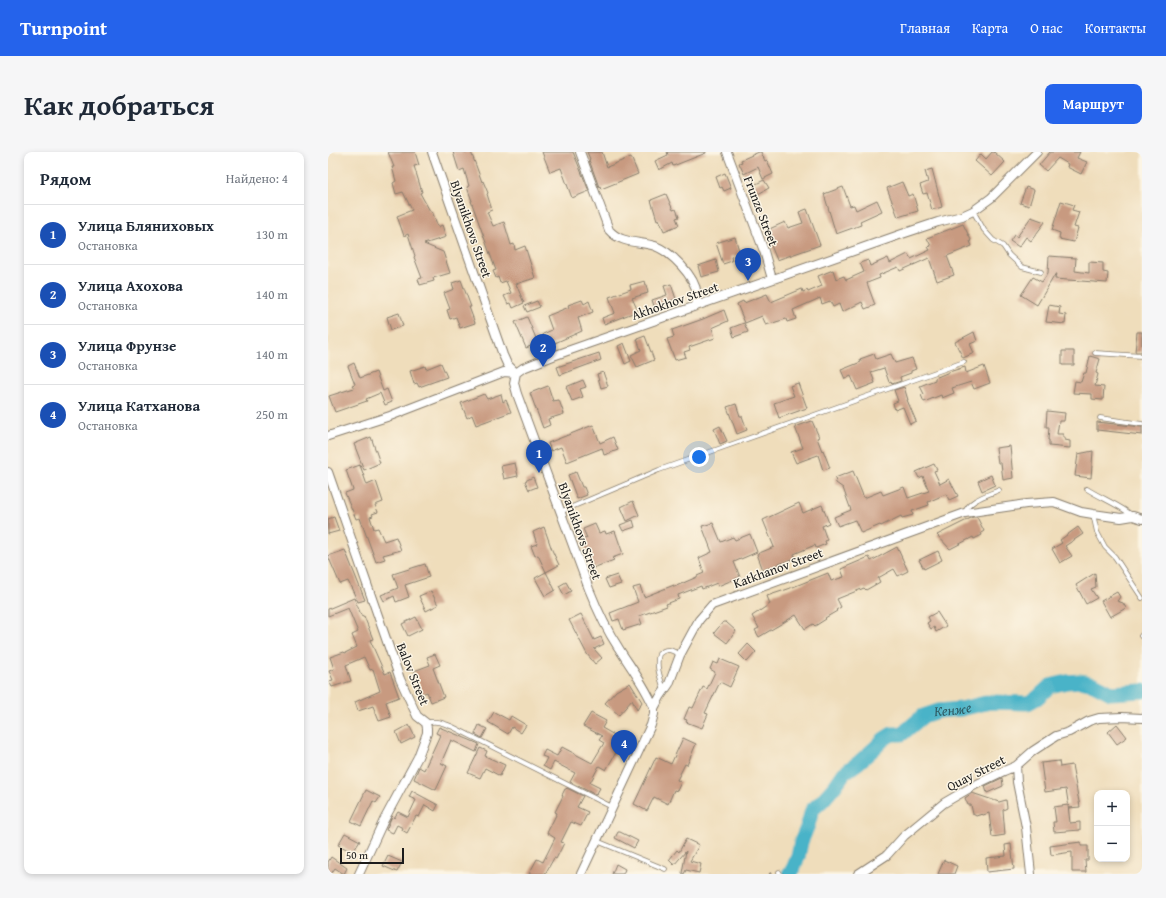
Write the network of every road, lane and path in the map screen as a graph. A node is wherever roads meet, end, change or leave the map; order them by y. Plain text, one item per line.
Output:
1 (432, 152) edge
2 (580, 152) edge
3 (727, 152) edge
4 (1037, 152) edge
5 (973, 211) junction
6 (1041, 272) dead end
7 (772, 279) junction
8 (696, 306) junction
9 (1095, 353) dead end
10 (1142, 356) edge
11 (964, 362) dead end
12 (516, 373) junction
13 (1100, 418) dead end
14 (1142, 424) edge
15 (328, 436) edge
16 (328, 472) edge
17 (999, 490) dead end
18 (1087, 490) dead end
19 (560, 512) junction
20 (965, 513) junction
21 (1093, 514) junction
22 (1133, 516) junction
23 (1142, 518) edge
24 (1142, 598) edge
25 (680, 655) junction
26 (664, 691) junction
27 (654, 708) junction
28 (1142, 718) edge
29 (426, 723) junction
30 (1016, 766) junction
31 (612, 806) junction
32 (596, 841) junction
33 (665, 869) dead end
34 (359, 874) edge
35 (581, 874) edge
36 (858, 874) edge
37 (1031, 874) edge

1 - 12 street, Blyanikhovs Street
2 - 8 street
3 - 7 street, Frunze Street
4 - 5 street, Akhokhov Street
5 - 6 lane
5 - 7 street, Akhokhov Street
7 - 8 street, Akhokhov Street
8 - 12 street, Akhokhov Street
9 - 10 lane
11 - 19 lane
12 - 15 street, Akhokhov Street
12 - 19 street, Blyanikhovs Street
13 - 14 lane
16 - 29 street, Balov Street
17 - 20 lane
18 - 22 lane
19 - 27 street, Blyanikhovs Street
20 - 21 street, Katkhanov Street
20 - 25 street, Katkhanov Street
21 - 22 street, Katkhanov Street
21 - 24 lane
22 - 23 street, Katkhanov Street
25 - 26 street, Katkhanov Street
25 - 26 lane
26 - 27 street, Katkhanov Street
27 - 31 street, Katkhanov Street
28 - 30 street, Quay Street
29 - 31 lane
29 - 34 street, Balov Street
30 - 36 street, Quay Street
30 - 37 street
31 - 32 street, Katkhanov Street
32 - 33 lane
32 - 35 street, Katkhanov Street

